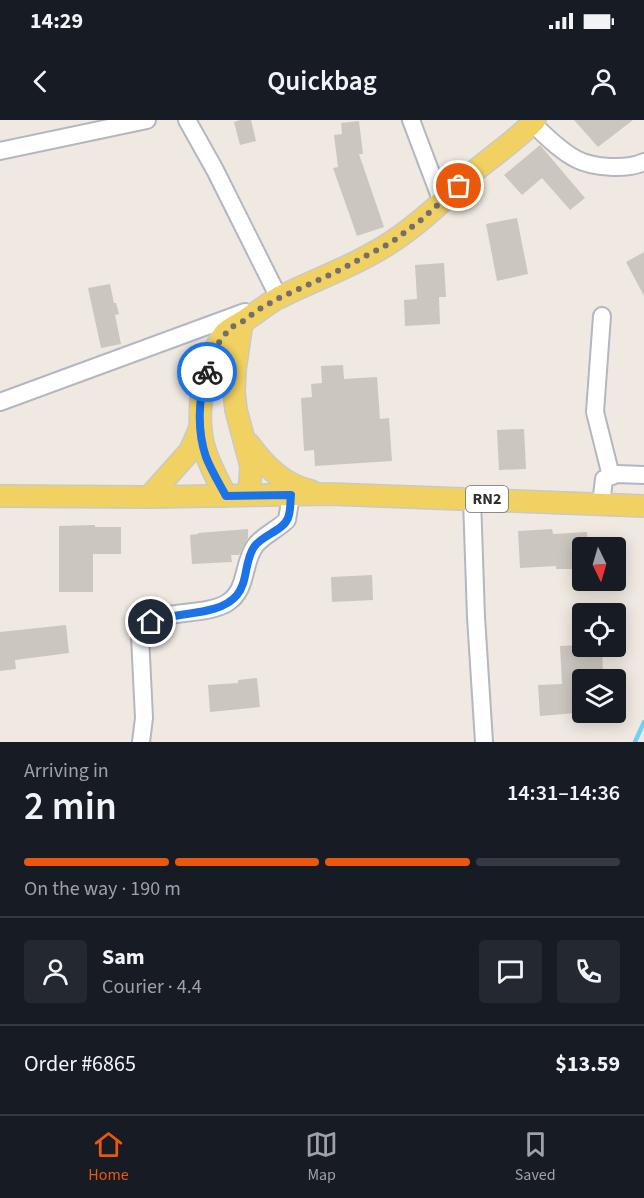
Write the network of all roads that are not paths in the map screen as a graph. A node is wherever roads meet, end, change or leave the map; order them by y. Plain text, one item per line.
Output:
1 (147, 120) edge
2 (188, 120) edge
3 (411, 120) edge
4 (534, 122) edge
5 (0, 151) edge
6 (644, 162) edge
7 (442, 202) junction
8 (272, 302) junction
9 (602, 316) dead end
10 (242, 322) junction
11 (0, 402) edge
12 (200, 428) junction
13 (244, 438) junction
14 (644, 475) edge
15 (611, 476) junction
16 (330, 494) junction
17 (249, 495) junction
18 (291, 495) junction
19 (0, 496) edge
20 (226, 496) junction
21 (149, 497) junction
22 (472, 499) junction
23 (601, 504) junction
24 (644, 506) edge
25 (141, 742) edge
26 (484, 742) edge

1 - 5 street
2 - 8 street
3 - 7 street
4 - 6 street
4 - 7 main road
7 - 8 main road
8 - 10 main road
8 - 11 street
9 - 15 street
10 - 12 main road
10 - 13 main road
12 - 20 main road
12 - 21 main road
13 - 16 main road
13 - 17 main road
14 - 15 street
15 - 23 street
16 - 18 main road, RN2
16 - 22 main road, RN2
17 - 18 main road, RN2
17 - 20 main road, RN2
18 - 25 street
19 - 21 main road, RN2
20 - 21 main road, RN2
22 - 23 main road, RN2
22 - 26 street
23 - 24 main road, RN2

